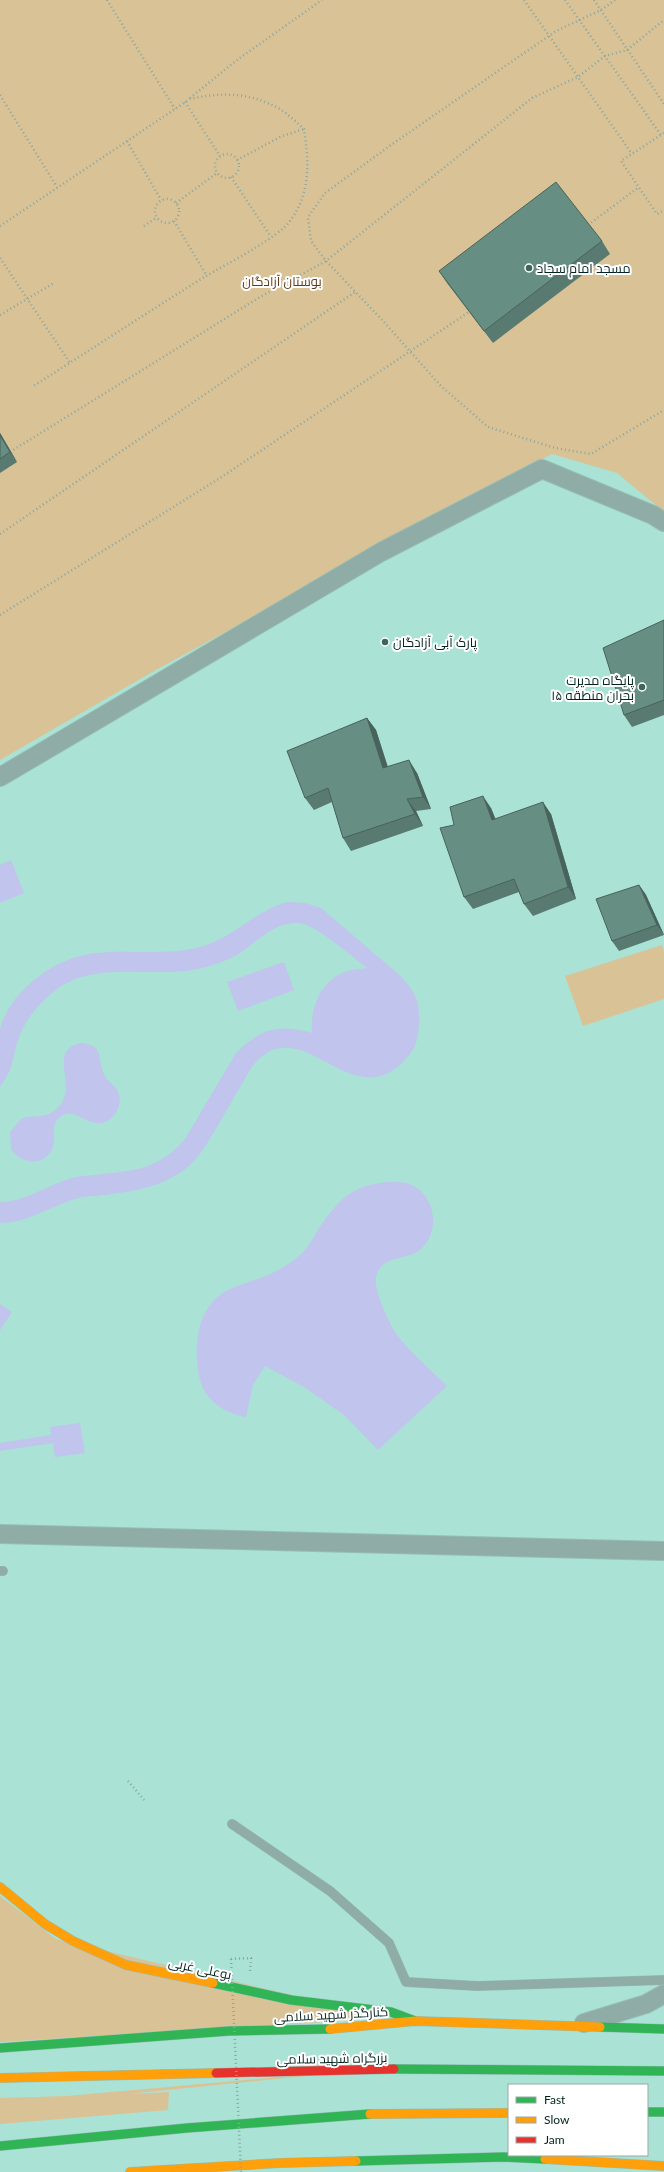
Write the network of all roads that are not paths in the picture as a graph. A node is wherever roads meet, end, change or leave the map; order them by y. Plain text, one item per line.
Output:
1 (664, 522) edge
2 (0, 777) edge
3 (0, 1534) edge
4 (664, 1551) edge
5 (232, 1824) dead end
6 (0, 1887) edge
7 (664, 1980) edge
8 (664, 1994) edge
9 (415, 2021) junction
10 (578, 2025) junction
11 (664, 2029) edge
12 (0, 2048) edge
13 (664, 2071) edge
14 (0, 2078) edge
15 (648, 2112) edge
16 (664, 2112) edge
17 (508, 2113) edge
18 (0, 2146) edge
19 (664, 2166) edge
20 (130, 2172) edge

1 - 2 street
3 - 4 street
5 - 7 lane
6 - 9 main road, بوعلی غربی
8 - 10 street
9 - 10 main road, کنارگذر شهید سلامی
9 - 12 main road, کنارگذر شهید سلامی
10 - 11 main road, کنارگذر شهید سلامی
13 - 14 main road, بزرگراه شهید سلامی
15 - 16 main road
17 - 18 main road
19 - 20 main road

